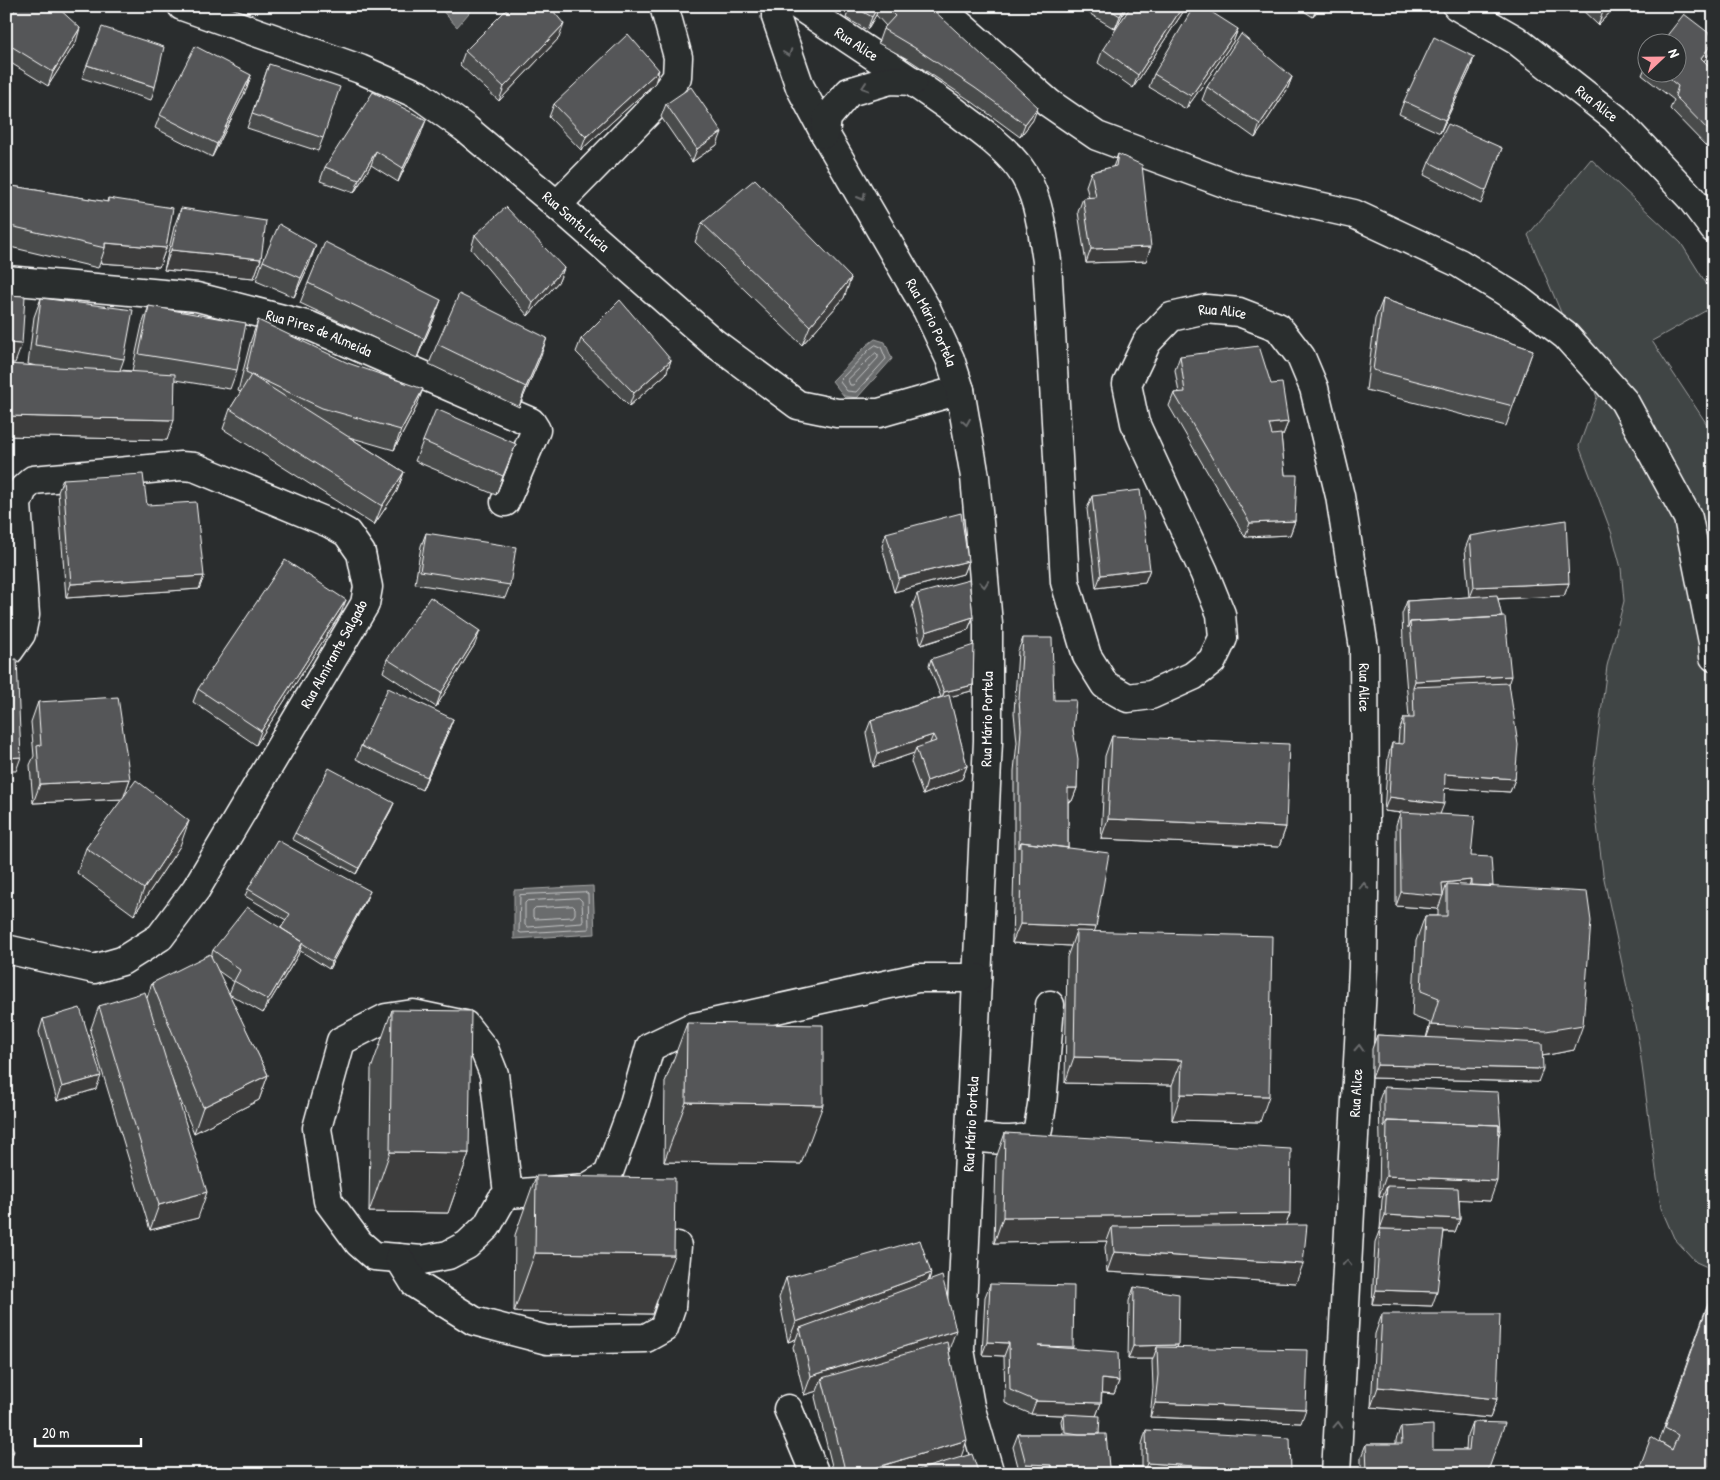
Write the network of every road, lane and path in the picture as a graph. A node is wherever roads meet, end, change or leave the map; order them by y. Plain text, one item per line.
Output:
1 (182, 6) edge
2 (664, 6) edge
3 (776, 6) edge
4 (799, 6) edge
5 (938, 6) edge
6 (1457, 6) edge
7 (913, 81) junction
8 (825, 134) junction
9 (558, 205) junction
10 (1714, 228) edge
11 (6, 280) edge
12 (960, 390) junction
13 (505, 502) dead end
14 (6, 652) edge
15 (1714, 657) edge
16 (6, 949) edge
17 (977, 978) junction
18 (822, 999) junction
19 (1050, 1005) dead end
20 (811, 1025) edge
21 (690, 1028) junction
22 (707, 1051) edge
23 (971, 1137) junction
24 (508, 1194) junction
25 (677, 1246) edge
26 (399, 1258) junction
27 (788, 1409) dead end
28 (988, 1465) edge
29 (958, 1466) edge
30 (815, 1474) edge
31 (1336, 1474) edge

1 - 9 street, Rua Santa Lucia
2 - 9 street
3 -> 8 street, Rua Mário Portela
4 - 7 street, Rua Alice
5 - 15 street
6 - 10 street, Rua Alice
7 -> 8 street, Rua Alice
31 -> 7 street, Rua Alice
8 -> 12 street, Rua Mário Portela
9 - 12 street, Rua Santa Lucia
11 - 13 street, Rua Pires de Almeida
12 -> 17 street, Rua Mário Portela
14 - 16 street, Rua Almirante Salgado
17 - 18 street
17 - 23 street, Rua Mário Portela
18 - 20 street
18 - 21 street
19 - 23 street
21 - 22 street
21 - 24 street
23 - 28 street, Rua Mário Portela
24 - 26 street
24 - 26 street
25 - 26 street
27 - 30 street
28 - 29 street

